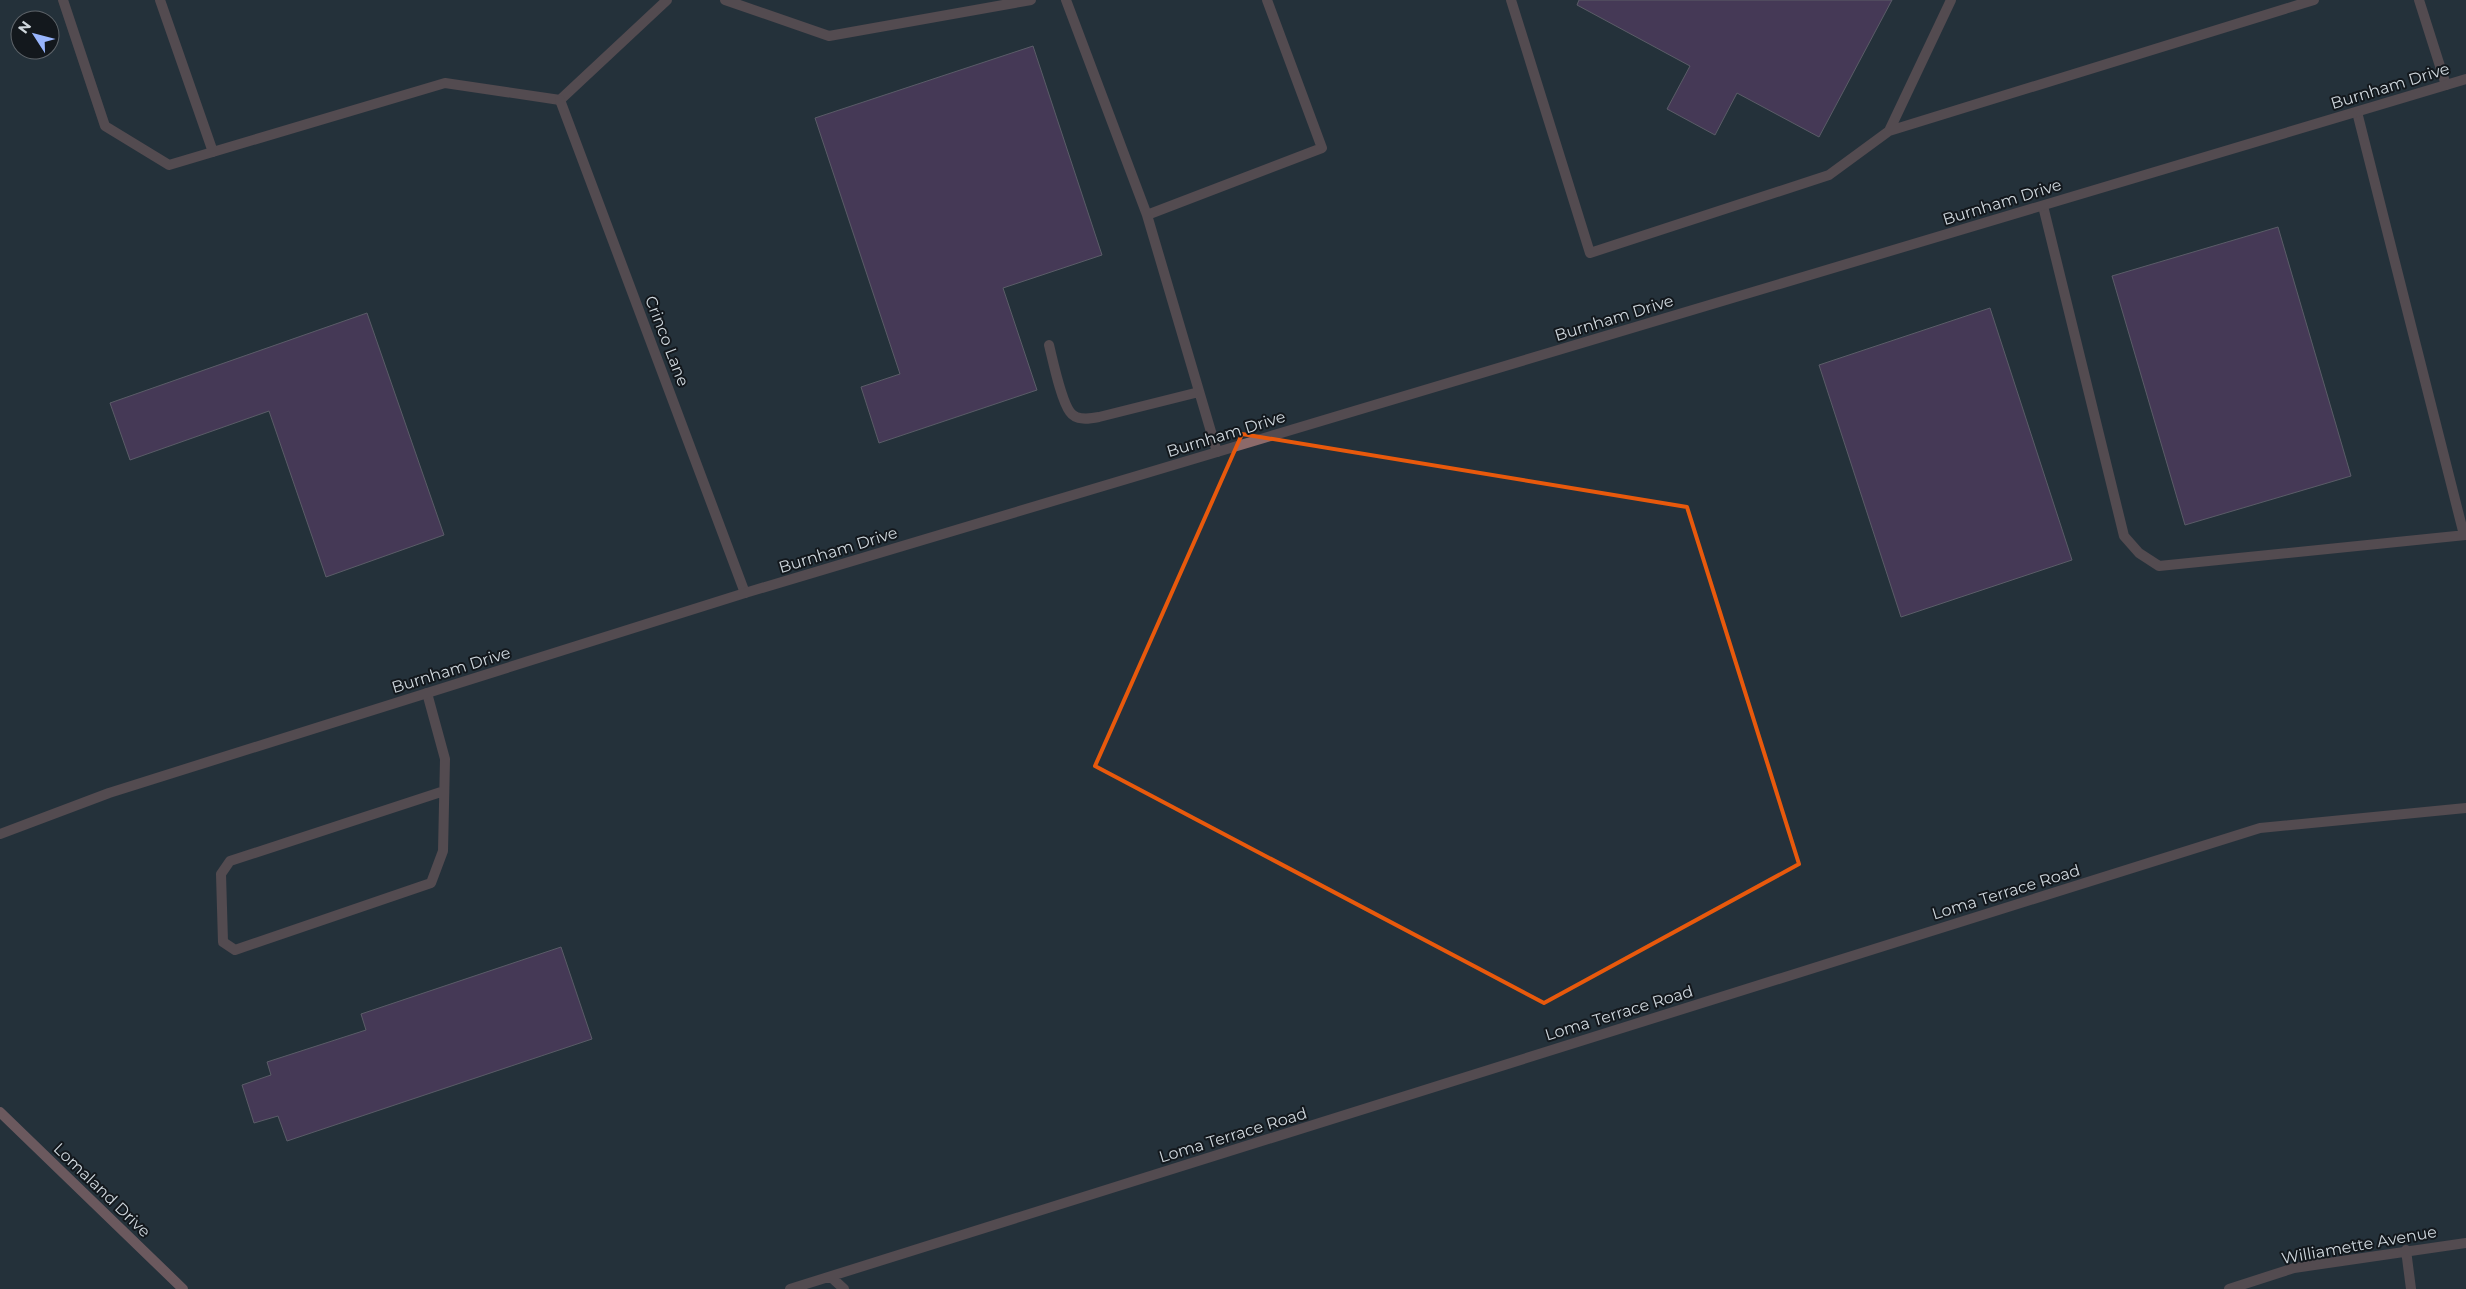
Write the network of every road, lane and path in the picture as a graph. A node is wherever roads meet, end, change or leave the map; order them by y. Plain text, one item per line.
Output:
1 (63, 0) edge
2 (160, 0) edge
3 (667, 0) edge
4 (725, 0) edge
5 (1031, 0) edge
6 (1066, 0) edge
7 (1267, 0) edge
8 (1512, 0) edge
9 (1951, 0) edge
10 (2314, 0) edge
11 (2419, 0) edge
12 (2466, 79) edge
13 (2446, 85) junction
14 (560, 100) junction
15 (2357, 112) junction
16 (1889, 131) junction
17 (213, 152) junction
18 (2043, 206) junction
19 (1147, 215) junction
20 (1049, 345) dead end
21 (1199, 392) junction
22 (1216, 452) junction
23 (2465, 535) edge
24 (746, 593) junction
25 (427, 693) junction
26 (444, 791) junction
27 (2466, 808) edge
28 (0, 834) edge
29 (0, 1112) edge
30 (2466, 1242) edge
31 (2406, 1250) junction
32 (831, 1276) junction
33 (183, 1289) edge
34 (790, 1289) edge
35 (844, 1289) edge
36 (2229, 1289) edge
37 (2411, 1289) edge

1 - 17 street
2 - 17 street
3 - 14 street
4 - 5 street
6 - 19 street
7 - 19 street
8 - 16 street
9 - 16 street
10 - 16 street
11 - 13 street
12 - 13 street, Burnham Drive
13 - 15 street, Burnham Drive
14 - 17 street
14 - 24 street, Crinco Lane
15 - 18 street, Burnham Drive
15 - 23 street
18 - 22 street, Burnham Drive
18 - 23 street
19 - 21 street
20 - 21 street
21 - 22 street
22 - 24 street, Burnham Drive
24 - 25 street, Burnham Drive
25 - 26 street
25 - 28 street, Burnham Drive
26 - 26 street
27 - 32 street, Loma Terrace Road
29 - 33 main road, Lomaland Drive
30 - 31 street, Williamette Avenue
31 - 36 street, Williamette Avenue
31 - 37 street
32 - 34 street, Loma Terrace Road
32 - 35 street

